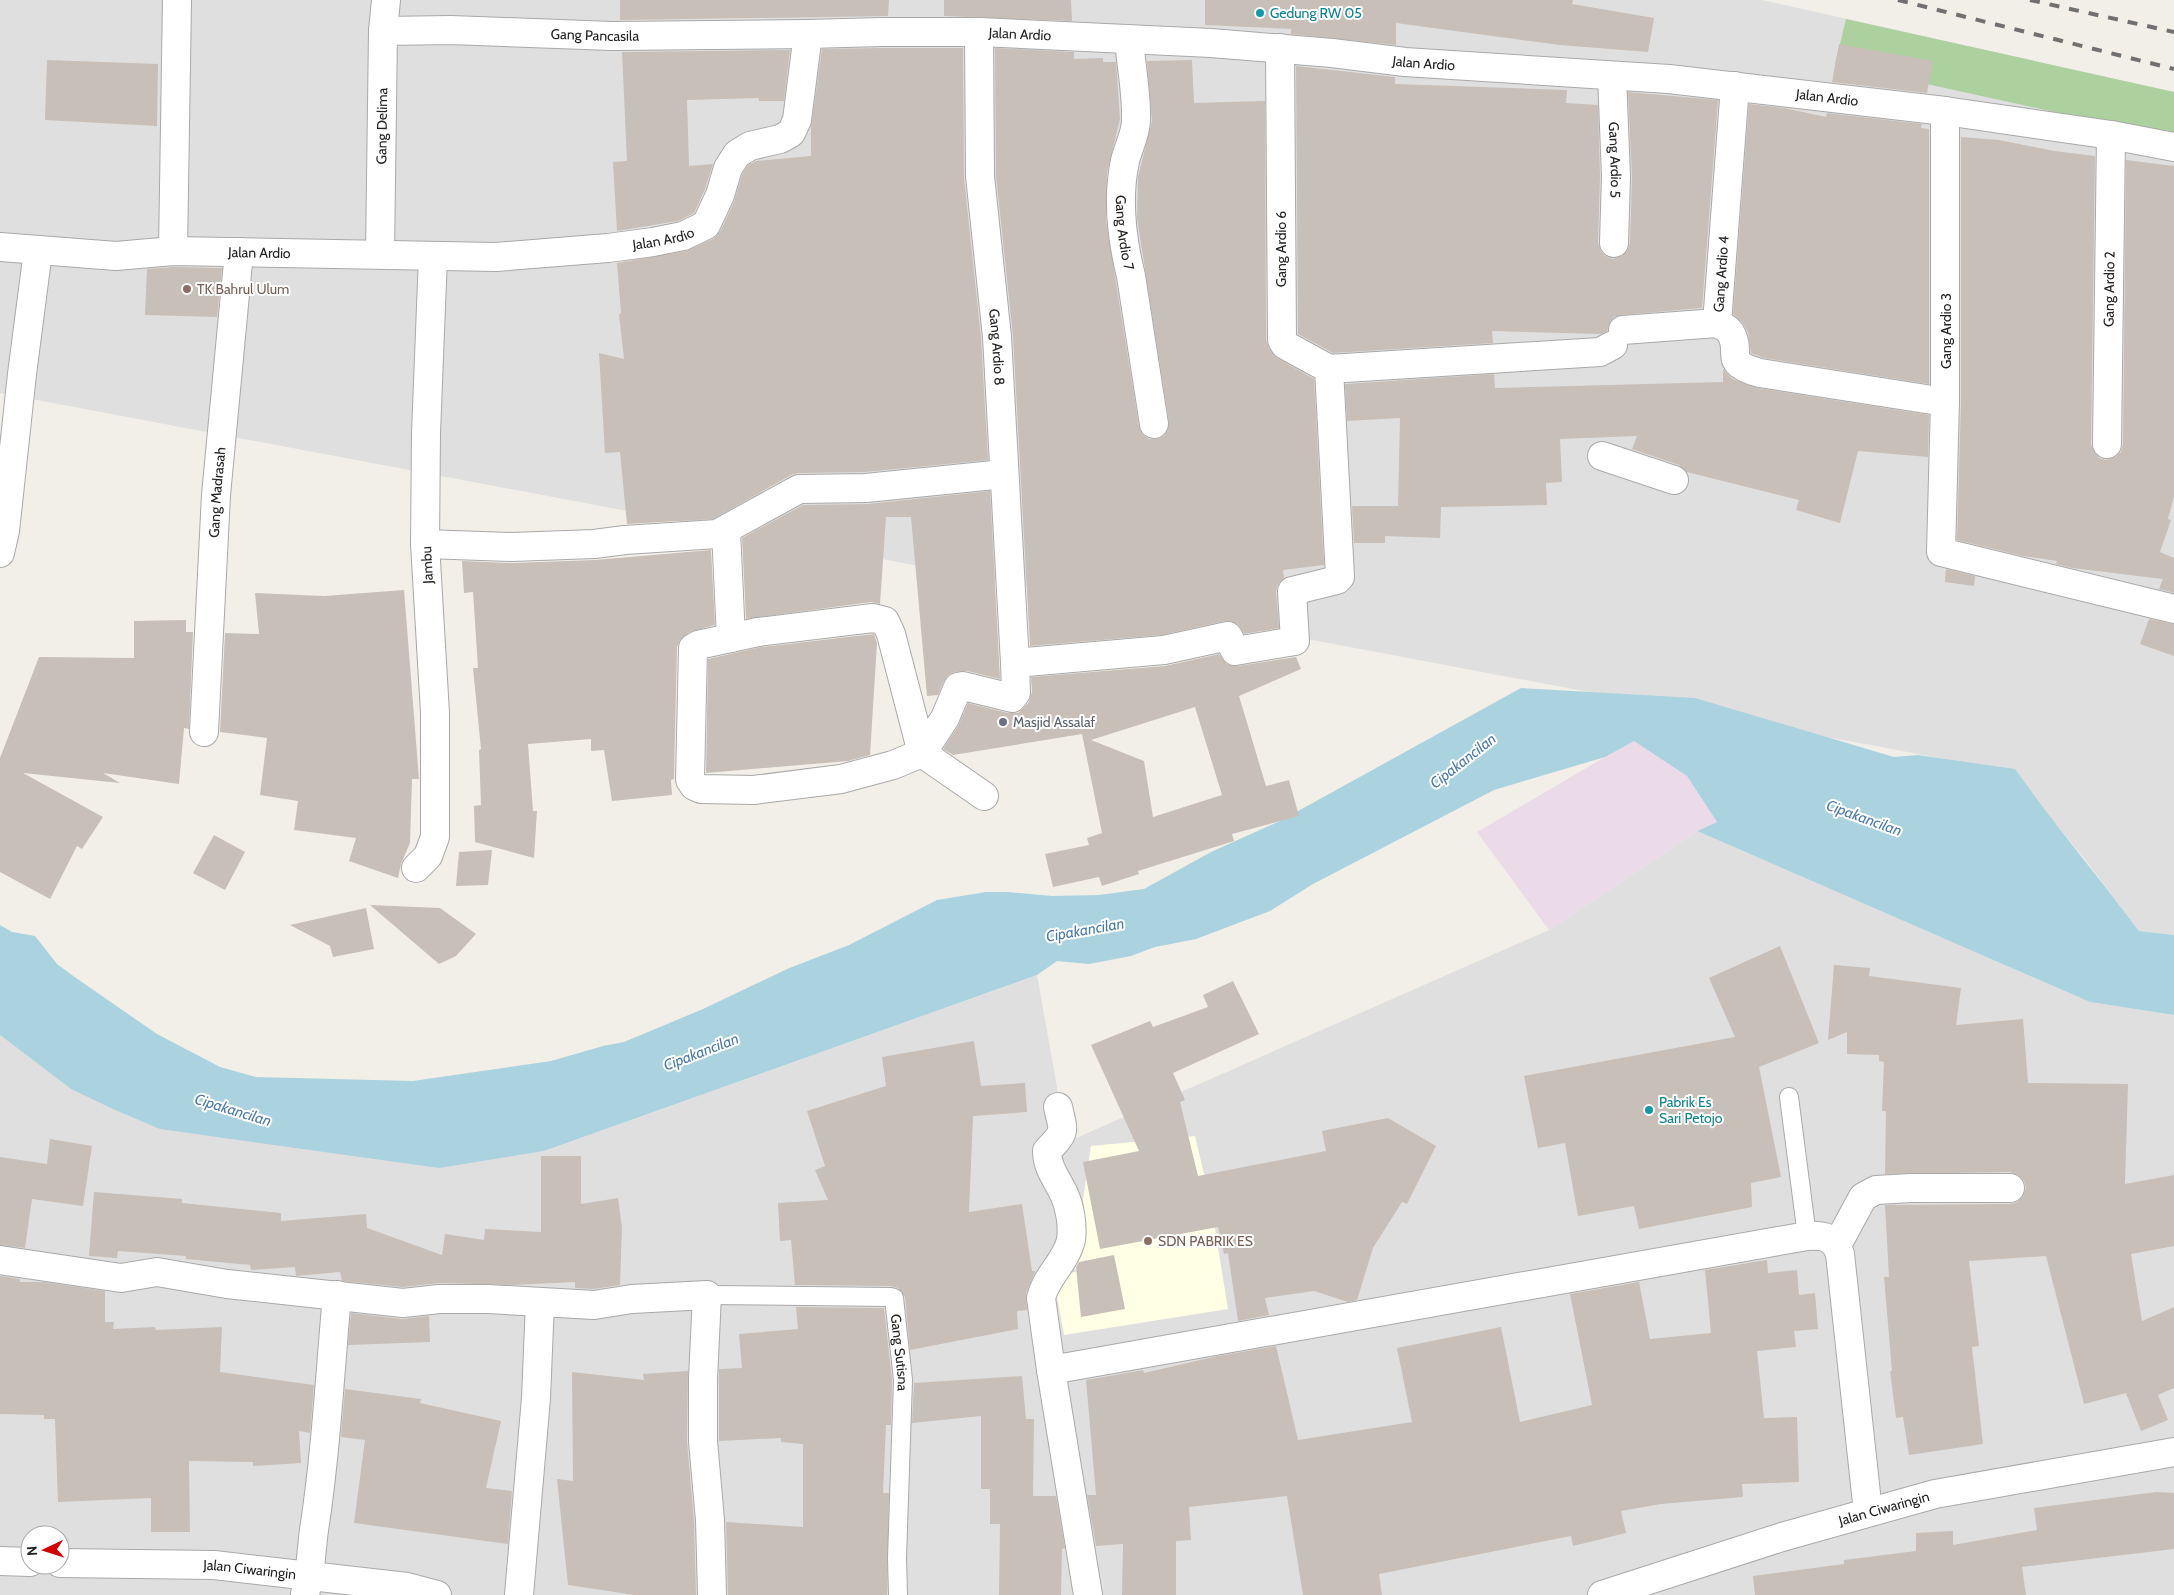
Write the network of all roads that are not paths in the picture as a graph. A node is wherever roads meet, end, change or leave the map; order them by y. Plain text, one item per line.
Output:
1 (177, 0) edge
2 (386, 0) edge
3 (383, 31) junction
4 (979, 32) junction
5 (808, 34) junction
6 (1129, 40) junction
7 (1280, 48) junction
8 (1612, 76) junction
9 (1735, 86) junction
10 (1945, 111) junction
11 (2111, 135) junction
12 (2174, 147) edge
13 (1614, 243) dead end
14 (0, 247) edge
15 (38, 250) junction
16 (173, 251) junction
17 (240, 252) junction
18 (380, 254) junction
19 (434, 256) junction
20 (1717, 322) junction
21 (1329, 369) junction
22 (1945, 402) junction
23 (1154, 424) dead end
24 (2107, 444) dead end
25 (1602, 456) dead end
26 (1004, 474) junction
27 (1674, 480) dead end
28 (726, 531) junction
29 (425, 544) junction
30 (0, 553) edge
31 (2174, 609) edge
32 (731, 638) junction
33 (1015, 663) junction
34 (204, 732) dead end
35 (922, 753) junction
36 (984, 796) dead end
37 (416, 868) dead end
38 (1789, 1097) dead end
39 (1058, 1106) dead end
40 (2010, 1188) dead end
41 (1808, 1236) junction
42 (1836, 1245) junction
43 (0, 1260) edge
44 (337, 1295) junction
45 (707, 1295) junction
46 (540, 1302) junction
47 (1051, 1370) junction
48 (2174, 1452) edge
49 (1868, 1512) junction
50 (0, 1561) edge
51 (20, 1562) edge
52 (70, 1563) edge
53 (307, 1586) edge
54 (1632, 1590) edge
55 (407, 1591) edge
56 (437, 1595) edge
57 (519, 1595) edge
58 (712, 1595) edge
59 (898, 1595) edge
60 (1088, 1595) edge
61 (1602, 1595) edge

1 - 16 street
2 - 3 street, Gang Delima
3 - 5 street, Gang Pancasila
3 - 18 street, Gang Delima
4 - 5 street, Jalan Ardio
4 - 6 street, Jalan Ardio
4 - 26 street, Gang Ardio 8
5 - 19 street, Jalan Ardio
6 - 7 street, Jalan Ardio
6 - 23 street, Gang Ardio 7
7 - 8 street, Jalan Ardio
7 - 21 street, Gang Ardio 6
8 - 9 street, Jalan Ardio
8 - 13 street, Gang Ardio 5
9 - 10 street, Jalan Ardio
9 - 20 street, Gang Ardio 4
10 - 11 street, Jalan Ardio
10 - 22 street, Gang Ardio 3
11 - 12 street, Jalan Ardio
11 - 24 street, Gang Ardio 2
14 - 15 street, Jalan Ardio
15 - 16 street, Jalan Ardio
15 - 30 street
16 - 17 street, Jalan Ardio
17 - 18 street, Jalan Ardio
17 - 34 street, Gang Madrasah
18 - 19 street, Jalan Ardio
19 - 29 street, Jambu
20 - 21 street
20 - 22 street, Gang Ardio 4
21 - 33 street
22 - 31 street, Gang Ardio 3
25 - 27 street
26 - 28 street
26 - 33 street, Gang Ardio 8
28 - 29 street
28 - 32 street
29 - 37 street, Jambu
32 - 35 street
32 - 35 street
33 - 35 street, Gang Ardio 8
35 - 36 street
38 - 41 lane
39 - 47 street
40 - 42 street
41 - 42 street
41 - 47 street
42 - 49 street
43 - 44 street
44 - 46 street
44 - 53 street
45 - 46 street
45 - 58 street
45 - 59 lane, Gang Sutisna
46 - 57 street
47 - 60 street
48 - 49 street, Jalan Ciwaringin
49 - 54 street, Jalan Ciwaringin
50 - 51 street
52 - 53 street, Jalan Ciwaringin
53 - 55 street, Jalan Ciwaringin
54 - 61 street, Jalan Ciwaringin
55 - 56 street, Jalan Ciwaringin

